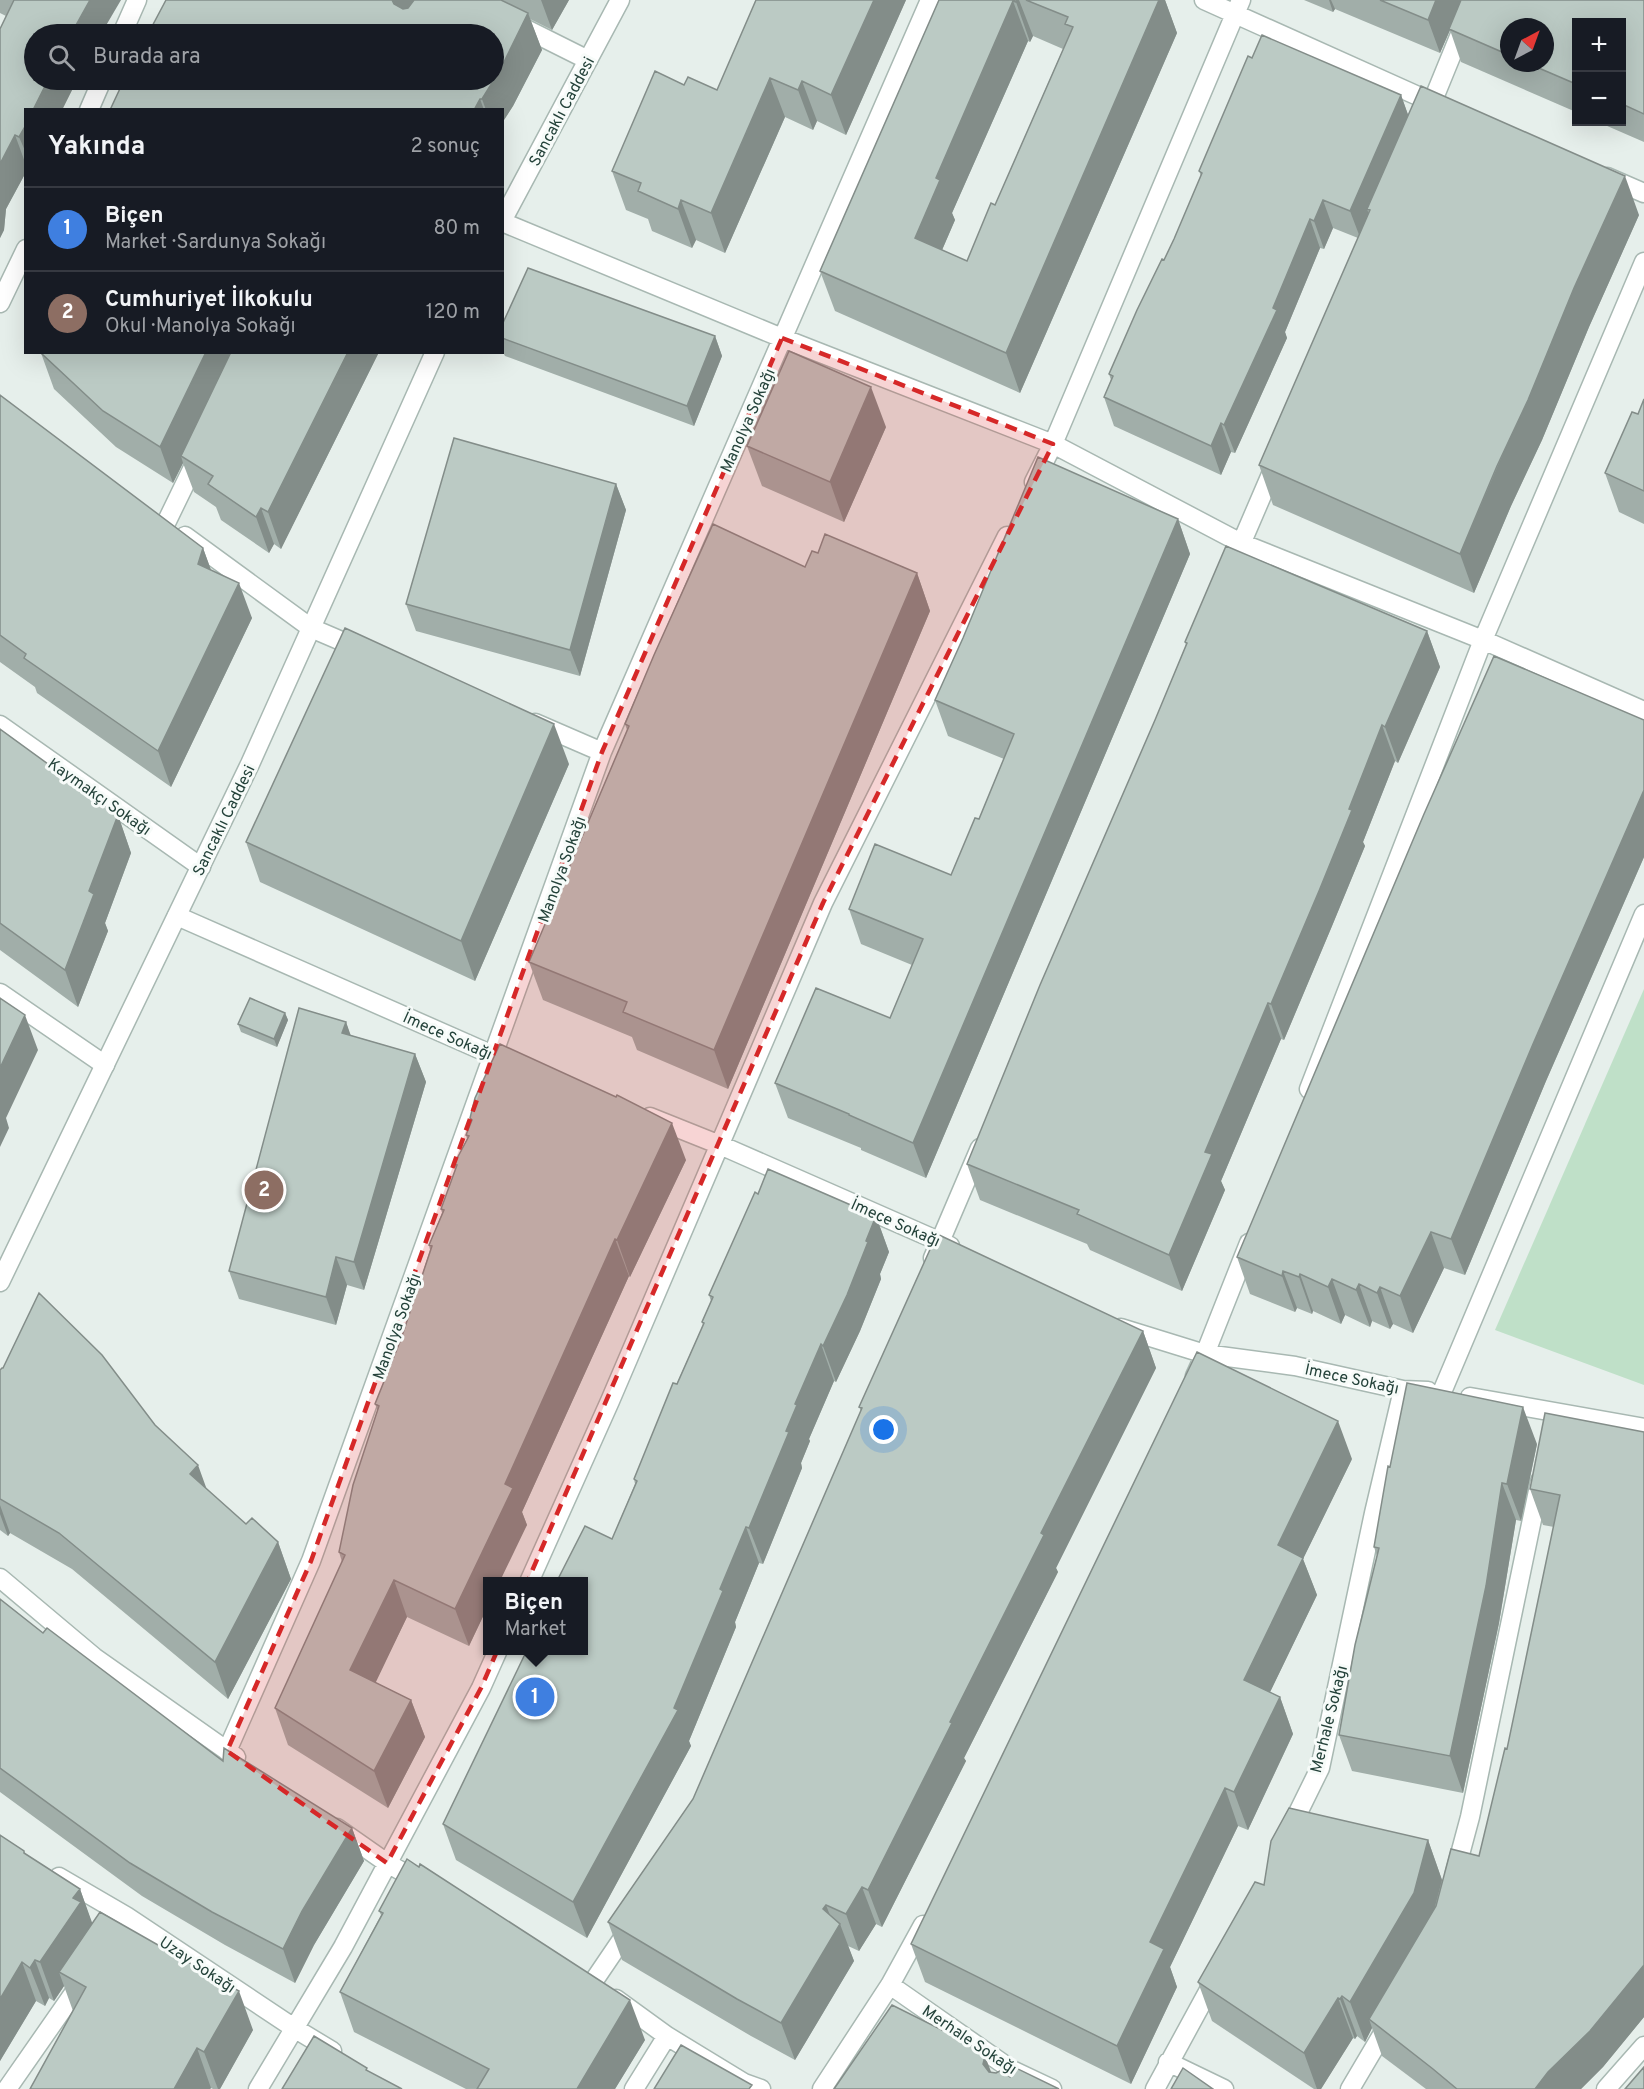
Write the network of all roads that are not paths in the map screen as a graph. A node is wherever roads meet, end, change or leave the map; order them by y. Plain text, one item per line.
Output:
1 (137, 0) edge
2 (620, 0) edge
3 (930, 0) edge
4 (1204, 0) edge
5 (1474, 0) edge
6 (1238, 7) edge
7 (497, 15) edge
8 (126, 24) edge
9 (588, 60) junction
10 (98, 90) edge
11 (1432, 103) junction
12 (90, 108) edge
13 (1454, 112) edge
14 (1418, 136) edge
15 (1591, 170) edge
16 (1644, 193) edge
17 (504, 217) edge
18 (504, 222) edge
19 (24, 253) edge
20 (1644, 262) edge
21 (0, 303) edge
22 (782, 339) junction
23 (434, 354) edge
24 (208, 438) edge
25 (1053, 444) junction
26 (1284, 444) edge
27 (1026, 497) edge
28 (1016, 519) edge
29 (1241, 543) junction
30 (1223, 586) edge
31 (311, 628) junction
32 (1483, 640) junction
33 (376, 655) edge
34 (1644, 711) edge
35 (516, 715) edge
36 (0, 725) edge
37 (602, 752) junction
38 (201, 867) junction
39 (1644, 914) edge
40 (177, 916) junction
41 (0, 993) edge
42 (494, 1056) junction
43 (105, 1065) junction
44 (516, 1065) edge
45 (1301, 1109) edge
46 (634, 1111) edge
47 (987, 1132) edge
48 (720, 1145) junction
49 (1253, 1231) edge
50 (940, 1241) junction
51 (961, 1251) edge
52 (926, 1274) edge
53 (0, 1282) edge
54 (1110, 1322) edge
55 (1205, 1354) junction
56 (1402, 1390) junction
57 (1442, 1392) junction
58 (1185, 1396) edge
59 (1555, 1412) junction
60 (1644, 1428) edge
61 (1550, 1435) edge
62 (1543, 1469) edge
63 (531, 1577) edge
64 (0, 1578) edge
65 (496, 1655) edge
66 (227, 1751) junction
67 (246, 1764) edge
68 (321, 1817) edge
69 (1279, 1852) edge
70 (387, 1863) junction
71 (46, 1870) edge
72 (439, 1893) edge
73 (1450, 1893) edge
74 (644, 1908) edge
75 (929, 1914) edge
76 (93, 1964) edge
77 (1222, 1967) edge
78 (890, 1985) junction
79 (1397, 2009) edge
80 (294, 2028) junction
81 (667, 2036) junction
82 (1644, 2046) edge
83 (345, 2058) edge
84 (1168, 2062) junction
85 (1627, 2065) junction
86 (1012, 2070) junction
87 (1644, 2080) edge
88 (7, 2089) edge
89 (258, 2089) edge
90 (634, 2089) edge
91 (761, 2089) edge
92 (822, 2089) edge
93 (1004, 2089) edge
94 (1052, 2089) edge
95 (1155, 2089) edge
96 (1224, 2089) edge
97 (1350, 2089) edge
98 (1606, 2089) edge

1 - 8 street
2 - 9 street, Sancaklı Caddesi
3 - 22 street, Manolya Sokağı
4 - 6 street
5 - 11 street
6 - 11 street
6 - 25 street
7 - 9 street
9 - 17 street, Sancaklı Caddesi
10 - 12 street
11 - 13 street
11 - 14 street
15 - 16 street
18 - 22 street
19 - 21 street
20 - 32 street
22 - 25 street
22 - 37 street, Manolya Sokağı
23 - 31 street, Sancaklı Caddesi
24 - 31 street
25 - 27 street
25 - 29 street
26 - 29 street
28 - 48 street
29 - 30 street
29 - 32 street
31 - 33 street
31 - 38 street, Sancaklı Caddesi
32 - 34 street
32 - 45 street
35 - 37 street
36 - 38 street, Kaymakçı Sokağı
37 - 42 street, Manolya Sokağı
38 - 40 street, Sancaklı Caddesi
39 - 57 street
40 - 42 street, İmece Sokağı
40 - 43 street, Sancaklı Caddesi
41 - 43 street
42 - 44 street, İmece Sokağı
42 - 66 street, Manolya Sokağı
43 - 53 street, Sancaklı Caddesi
46 - 48 street, İmece Sokağı
47 - 50 street
48 - 50 street, İmece Sokağı
48 - 63 street
49 - 55 street
50 - 51 street, İmece Sokağı
50 - 52 street
54 - 55 street, İmece Sokağı
55 - 56 street, İmece Sokağı
55 - 58 street
56 - 57 street, İmece Sokağı
56 - 69 street, Merhale Sokağı
57 - 59 street, İmece Sokağı
59 - 60 street, İmece Sokağı
59 - 61 street
62 - 73 street
64 - 66 street
65 - 70 street
66 - 67 street
68 - 70 street
70 - 72 street
70 - 80 street
71 - 80 street, Uzay Sokağı
74 - 81 street
75 - 78 street
76 - 88 street
77 - 84 street
78 - 86 street, Merhale Sokağı
78 - 92 street
79 - 97 street
80 - 83 street, Uzay Sokağı
80 - 89 street
81 - 90 street
81 - 91 street
82 - 85 street
84 - 95 street
84 - 96 street
85 - 87 street
85 - 98 street
86 - 93 street
86 - 94 street, Merhale Sokağı

